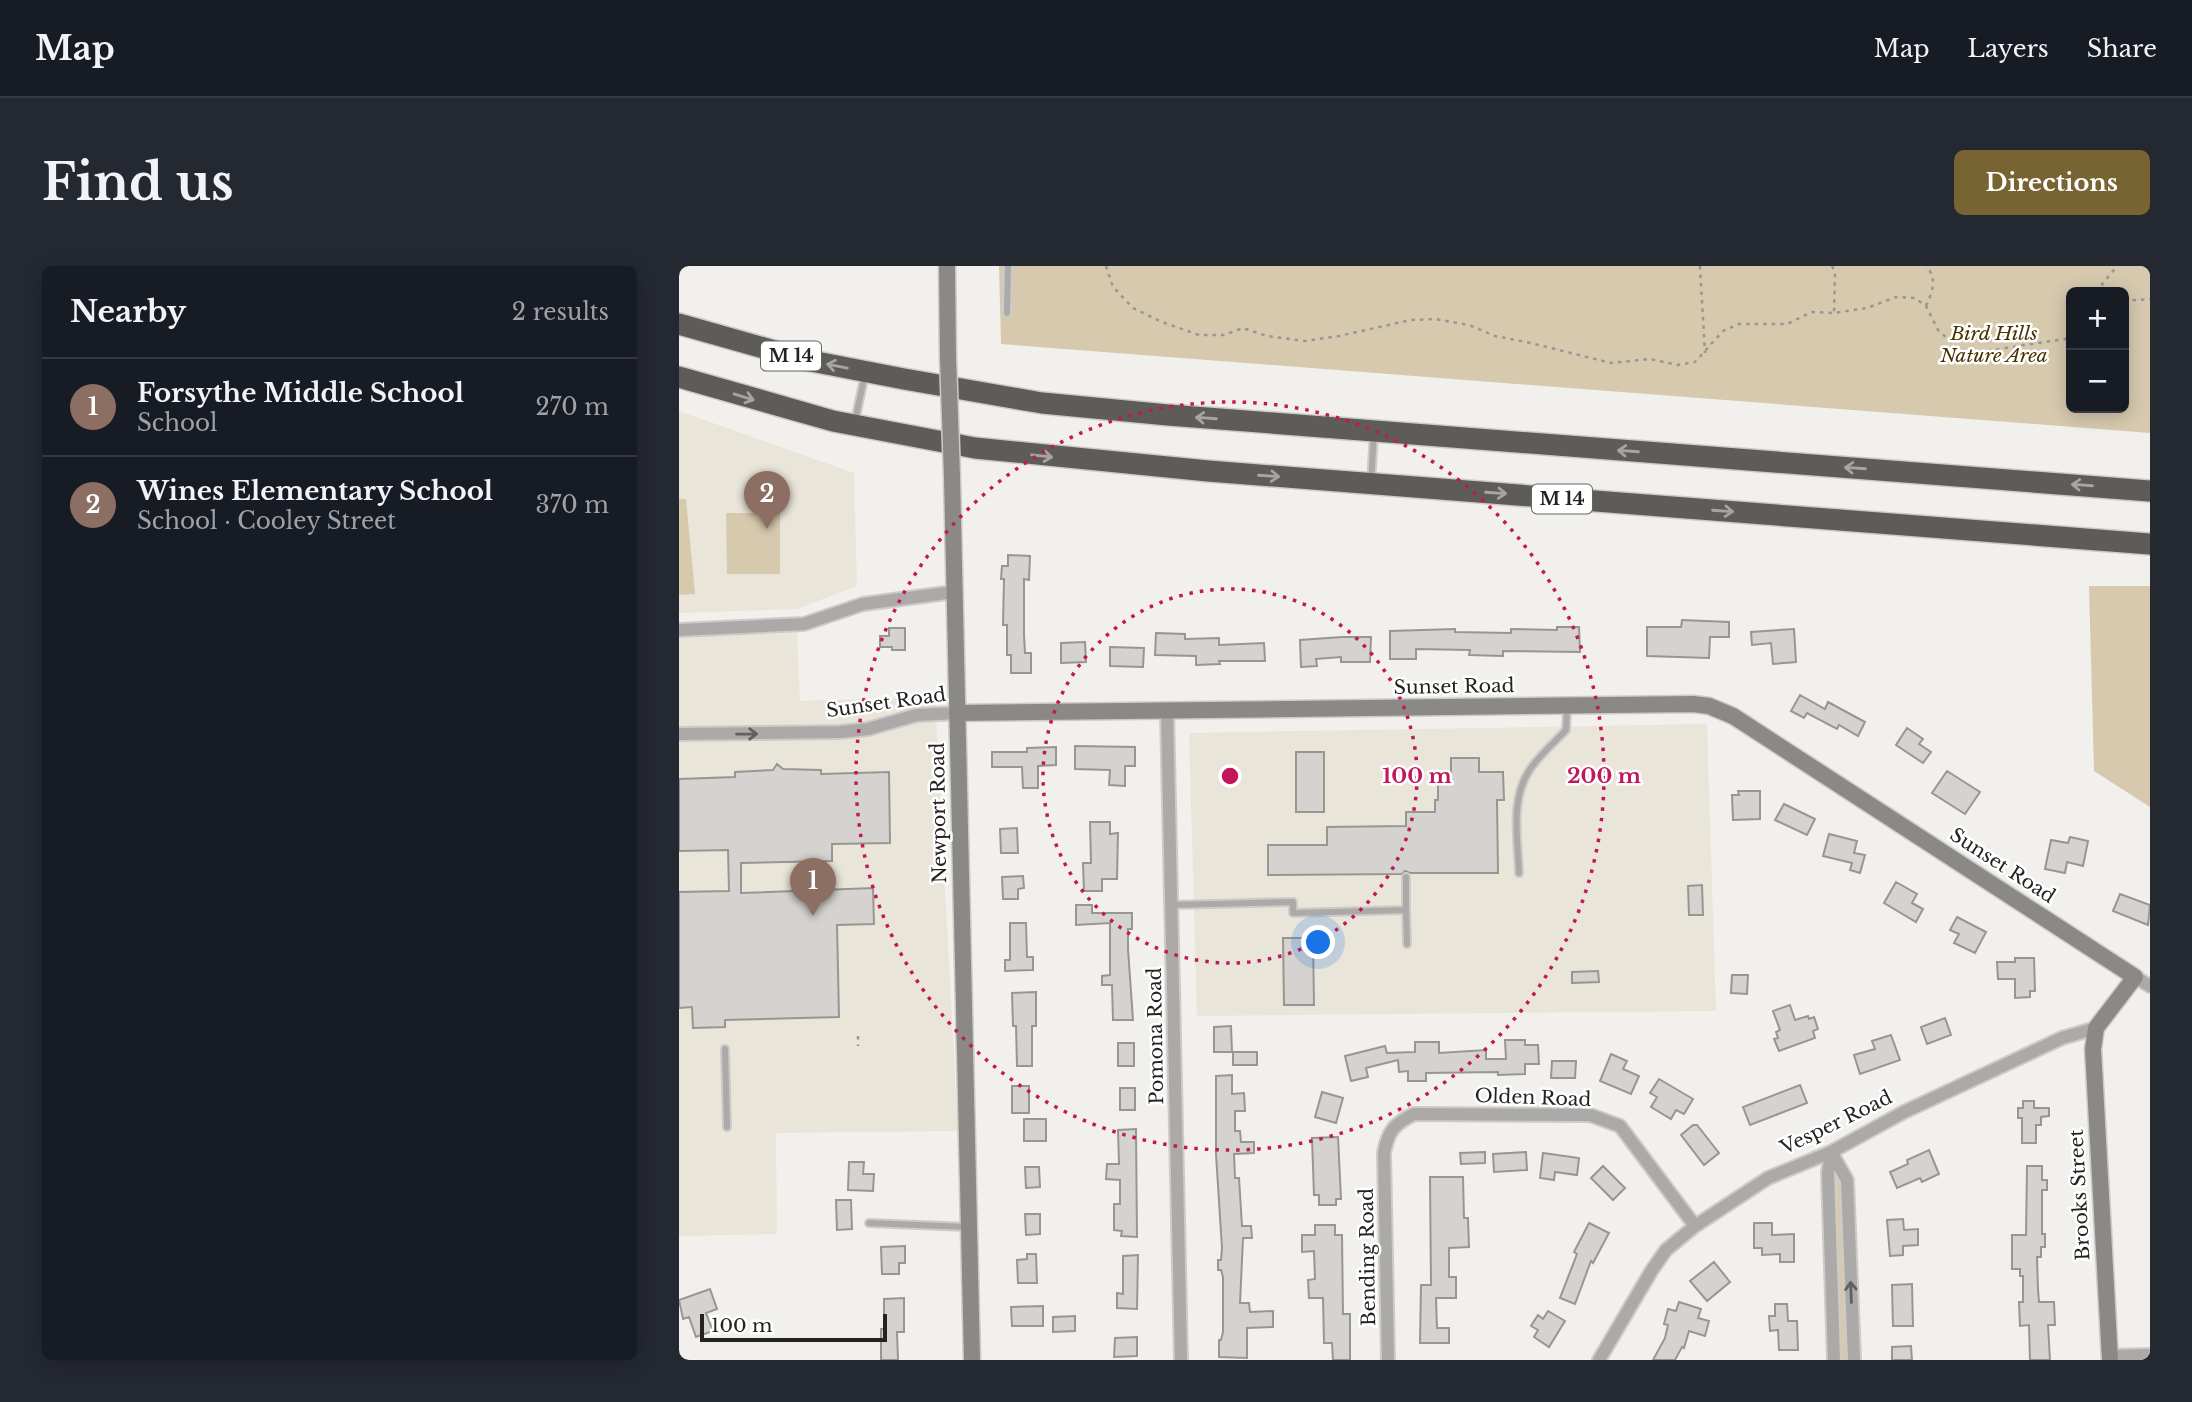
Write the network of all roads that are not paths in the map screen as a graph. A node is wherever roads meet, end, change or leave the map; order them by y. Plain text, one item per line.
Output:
1 (947, 266) edge
2 (1008, 266) edge
3 (1007, 313) dead end
4 (679, 324) edge
5 (865, 372) junction
6 (679, 377) edge
7 (854, 426) junction
8 (1374, 431) junction
9 (1371, 484) junction
10 (2150, 491) edge
11 (2150, 544) edge
12 (954, 592) junction
13 (679, 630) edge
14 (1567, 706) junction
15 (1167, 712) junction
16 (957, 713) junction
17 (679, 734) edge
18 (1519, 873) dead end
19 (1406, 877) dead end
20 (1171, 905) junction
21 (1406, 910) junction
22 (1407, 944) dead end
23 (2135, 977) junction
24 (2150, 986) edge
25 (2096, 1028) junction
26 (725, 1049) dead end
27 (727, 1127) dead end
28 (1831, 1152) junction
29 (1384, 1153) joint
30 (869, 1223) dead end
31 (1695, 1226) junction
32 (969, 1227) junction
33 (2150, 1355) edge
34 (2110, 1358) edge
35 (972, 1360) edge
36 (1181, 1360) edge
37 (1388, 1360) edge
38 (1599, 1360) edge
39 (1834, 1360) edge
40 (1854, 1360) edge

1 - 12 street, Newport Road, bridge
2 - 3 lane
5 -> 4 highway, M 14
5 - 7 lane
8 -> 5 highway, M 14
6 -> 7 highway, M 14
7 -> 9 highway, M 14
8 - 9 lane
10 -> 8 highway, M 14
9 -> 11 highway, M 14
12 - 13 street
12 - 16 street, Newport Road
14 - 15 street, Sunset Road
14 - 18 lane
14 - 23 street, Sunset Road
15 - 16 street, Sunset Road
15 - 20 street, Pomona Road
17 -> 16 street, Sunset Road
16 - 32 street, Newport Road
19 - 21 lane
20 - 21 lane
20 - 36 street, Pomona Road
21 - 22 lane
23 - 24 street, Sunset Road
23 - 25 street
25 - 28 street, Vesper Road
25 - 34 street, Brooks Street
26 - 27 lane
28 - 31 street, Vesper Road
28 - 39 street
40 -> 28 street
29 - 31 street, Olden Road
29 - 37 street, Bending Road
30 - 32 lane
31 - 38 street, Vesper Road
32 - 35 street, Newport Road
33 - 34 street

